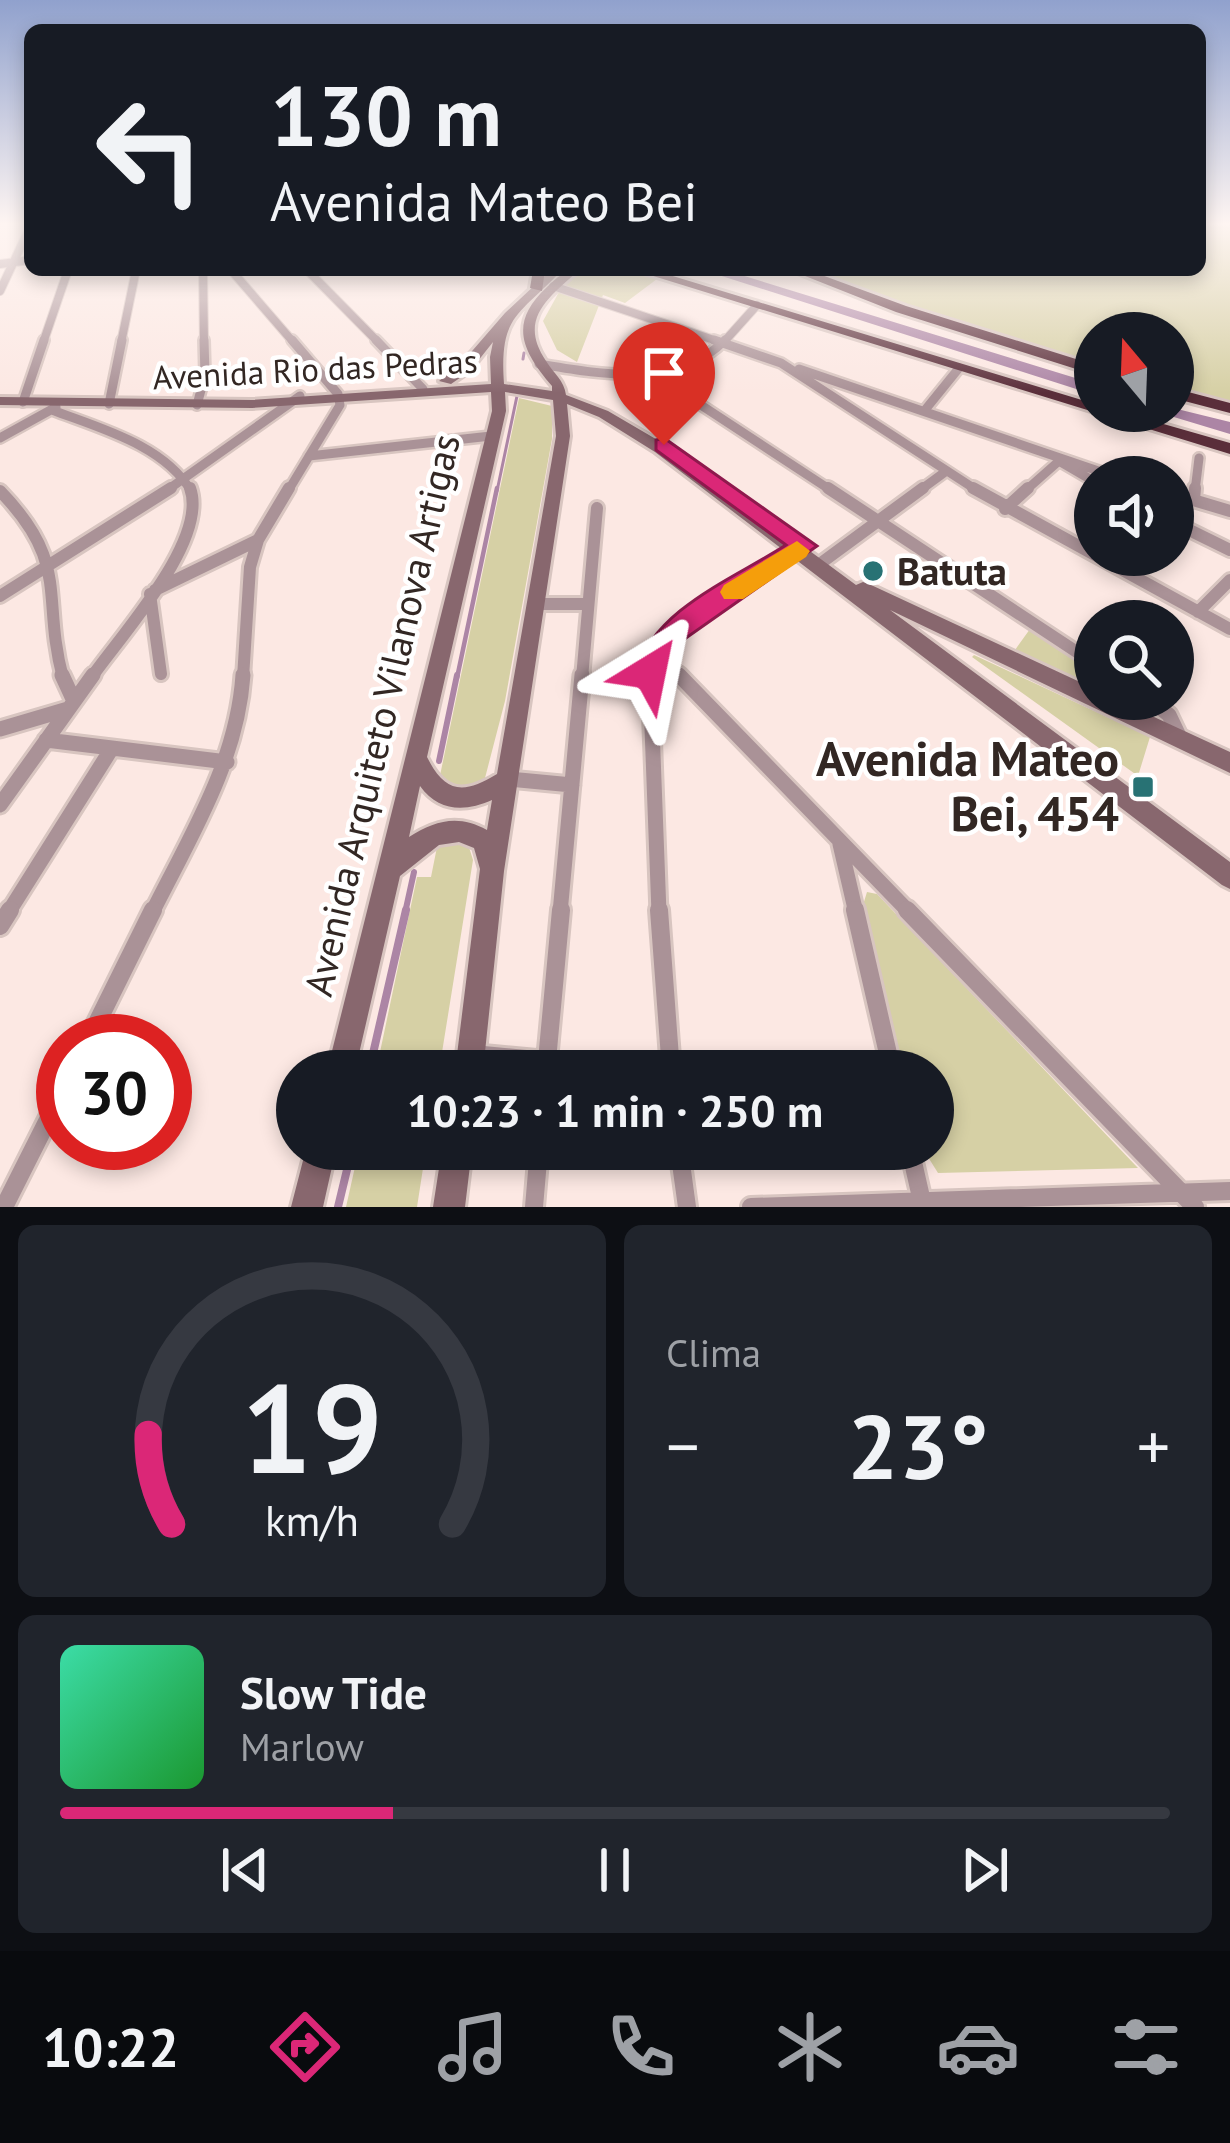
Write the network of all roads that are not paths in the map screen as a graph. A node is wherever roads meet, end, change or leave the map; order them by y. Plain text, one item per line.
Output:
1 (64, 281) edge
2 (134, 281) edge
3 (203, 281) edge
4 (241, 281) edge
5 (318, 281) edge
6 (538, 281) edge
7 (544, 281) edge
8 (559, 281) edge
9 (679, 281) edge
10 (827, 281) edge
11 (553, 286) junction
12 (537, 288) junction
13 (757, 304) junction
14 (504, 321) junction
15 (527, 330) junction
16 (722, 344) junction
17 (781, 363) junction
18 (538, 364) junction
19 (1074, 364) edge
20 (959, 368) junction
21 (649, 371) junction
22 (446, 380) junction
23 (500, 383) junction
24 (422, 387) junction
25 (559, 392) junction
26 (872, 393) junction
27 (339, 397) junction
28 (0, 398) edge
29 (26, 399) junction
30 (298, 399) junction
31 (1194, 399) edge
32 (112, 402) junction
33 (199, 402) junction
34 (1074, 403) edge
35 (60, 404) junction
36 (847, 408) junction
37 (1230, 408) edge
38 (926, 410) junction
39 (600, 412) junction
40 (1172, 432) edge
41 (491, 436) junction
42 (562, 436) junction
43 (0, 438) edge
44 (1230, 449) edge
45 (309, 456) junction
46 (1199, 458) dead end
47 (1059, 461) junction
48 (1074, 465) edge
49 (1074, 470) edge
50 (946, 472) junction
51 (184, 480) junction
52 (0, 491) edge
53 (1194, 500) joint
54 (597, 508) dead end
55 (1005, 509) junction
56 (1230, 511) edge
57 (877, 521) junction
58 (1194, 532) edge
59 (258, 541) junction
60 (800, 548) junction
61 (1230, 550) edge
62 (821, 563) junction
63 (49, 565) junction
64 (1230, 580) edge
65 (863, 589) junction
66 (152, 592) junction
67 (0, 596) edge
68 (537, 604) junction
69 (588, 604) junction
70 (1198, 612) junction
71 (1230, 629) edge
72 (926, 642) junction
73 (979, 645) junction
74 (1074, 650) edge
75 (656, 651) junction
76 (161, 674) dead end
77 (71, 705) junction
78 (1173, 720) edge
79 (0, 729) edge
80 (46, 740) junction
81 (1182, 741) junction
82 (112, 748) junction
83 (417, 759) junction
84 (227, 762) junction
85 (1230, 764) edge
86 (509, 779) junction
87 (572, 785) junction
88 (0, 806) edge
89 (840, 843) junction
90 (1230, 862) edge
91 (391, 868) junction
92 (492, 871) junction
93 (1230, 877) edge
94 (0, 926) edge
95 (101, 1014) edge
96 (345, 1050) edge
97 (471, 1050) edge
98 (547, 1050) edge
99 (670, 1050) edge
100 (887, 1050) edge
101 (36, 1144) edge
102 (316, 1170) edge
103 (455, 1170) edge
104 (537, 1170) edge
105 (682, 1170) edge
106 (915, 1170) edge
107 (1230, 1191) edge
108 (1188, 1200) edge
109 (922, 1204) edge
110 (4, 1207) edge
111 (307, 1207) edge
112 (449, 1207) edge
113 (534, 1207) edge
114 (687, 1207) edge
115 (751, 1207) edge

1 - 29 street
2 - 32 street
3 - 33 street
4 - 27 street
5 - 24 street
6 - 12 highway
7 - 12 main road, Avenida Rio das Pedras
8 - 11 main road, Avenida Rio das Pedras
9 - 13 highway
10 - 19 highway
11 - 15 main road, Avenida Rio das Pedras
11 - 16 street
12 - 14 main road, Avenida Rio das Pedras
13 - 16 street
13 - 20 highway
14 - 15 main road
14 - 22 main road
14 - 23 main road, Avenida Rio das Pedras
15 - 18 main road, Avenida Rio das Pedras
16 - 17 street
16 - 21 street
17 - 26 street
17 - 36 street
18 - 21 street
18 - 25 main road, Avenida Rio das Pedras
20 - 34 highway
20 - 38 street
21 - 57 street
22 - 23 main road, Avenida Rio das Pedras
22 - 24 main road, Avenida Rio das Pedras
23 - 24 main road, Avenida Rio das Pedras
23 - 25 main road, Avenida Rio das Pedras
23 - 41 main road, Avenida Arquiteto Vilanova Artigas
24 - 27 main road, Avenida Rio das Pedras
25 - 39 main road
25 - 42 main road
25 - 60 main road
26 - 36 street
26 - 38 street
27 - 30 main road, Avenida Rio das Pedras
27 - 45 street
28 - 29 main road, Avenida Rio das Pedras
29 - 35 main road, Avenida Rio das Pedras
30 - 33 main road, Avenida Rio das Pedras
30 - 51 street
31 - 37 highway
32 - 33 main road, Avenida Rio das Pedras
32 - 35 main road, Avenida Rio das Pedras
35 - 43 street
35 - 51 street
36 - 50 street
38 - 47 street
39 - 42 main road
39 - 60 main road
40 - 44 highway
41 - 45 street
41 - 83 main road, Avenida Arquiteto Vilanova Artigas
42 - 68 main road
45 - 59 street
46 - 53 street
47 - 48 street
47 - 49 street
47 - 55 street
50 - 55 street
50 - 57 street
51 - 63 street
51 - 66 street
52 - 63 street
53 - 56 street
54 - 69 street
55 - 70 street
57 - 62 street
57 - 74 street
58 - 61 street
59 - 66 street
59 - 84 street
60 - 62 main road
60 - 75 street
62 - 65 main road
62 - 72 main road
63 - 67 street
63 - 77 street
64 - 70 street
65 - 72 main road
65 - 73 main road
66 - 76 street
66 - 77 street
68 - 69 street
68 - 86 main road
69 - 87 street
70 - 71 street
72 - 73 main road
72 - 90 main road
72 - 93 main road
73 - 81 main road
75 - 89 street
75 - 99 street
77 - 79 street
77 - 80 street
78 - 81 street
80 - 82 street
80 - 88 street
81 - 85 main road
82 - 84 street
82 - 94 street
83 - 86 main road
83 - 91 main road, Avenida Arquiteto Vilanova Artigas
84 - 95 street
86 - 87 street
86 - 92 main road
87 - 98 street
89 - 100 street
89 - 108 street
91 - 92 main road
91 - 96 main road, Avenida Arquiteto Vilanova Artigas
92 - 97 main road
101 - 110 street
102 - 111 main road
103 - 112 main road
104 - 113 street
105 - 114 street
106 - 109 street
107 - 108 street
108 - 109 street
109 - 115 street

